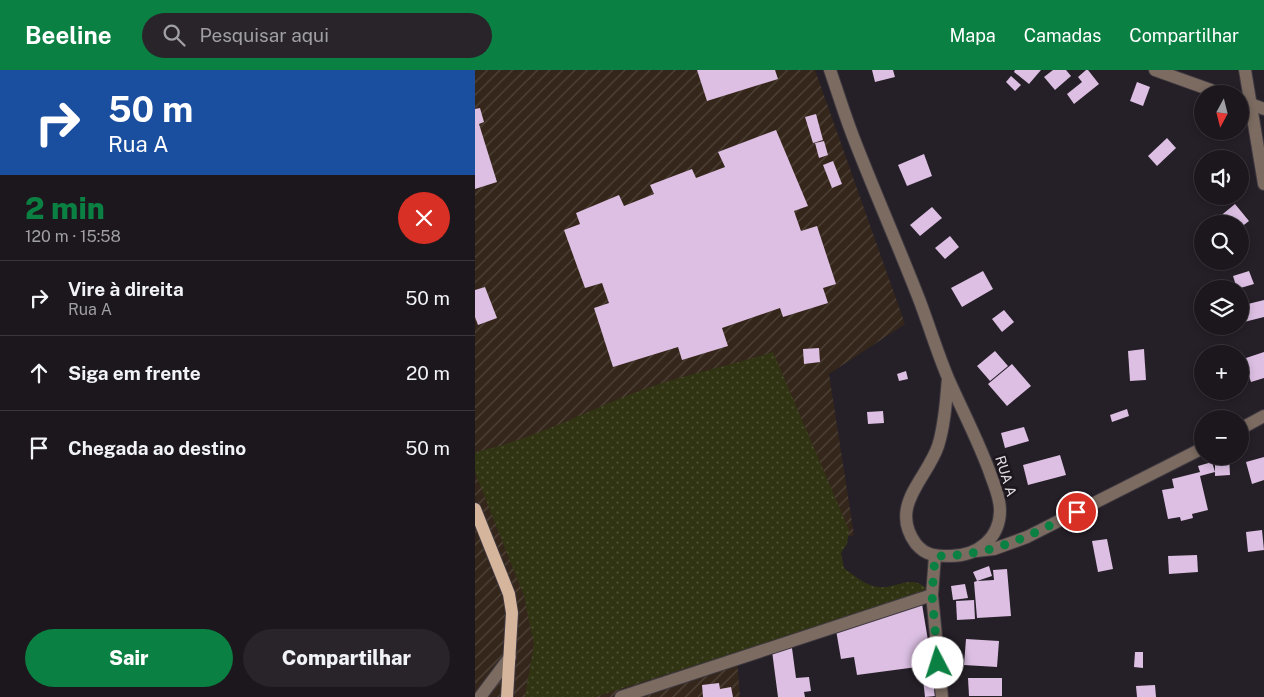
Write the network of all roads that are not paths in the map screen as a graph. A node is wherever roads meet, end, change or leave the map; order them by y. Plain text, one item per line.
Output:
1 (830, 70) edge
2 (1155, 70) edge
3 (1245, 70) edge
4 (1197, 85) edge
5 (1245, 85) edge
6 (1249, 103) edge
7 (1264, 109) edge
8 (1249, 119) edge
9 (1264, 184) edge
10 (948, 378) junction
11 (1264, 416) edge
12 (1249, 424) edge
13 (1194, 453) edge
14 (475, 509) edge
15 (974, 552) junction
16 (935, 556) junction
17 (932, 595) junction
18 (510, 657) junction
19 (480, 697) edge
20 (507, 697) edge
21 (621, 697) edge
22 (941, 697) edge

1 - 10 street, RUA A
2 - 4 street
3 - 5 street
6 - 7 street
8 - 9 street
10 - 15 street, RUA A
10 - 16 street, RUA A
11 - 12 street
13 - 15 street
14 - 18 main road
15 - 16 street
16 - 17 street
17 - 21 street
17 - 22 street
18 - 19 street
18 - 20 main road

